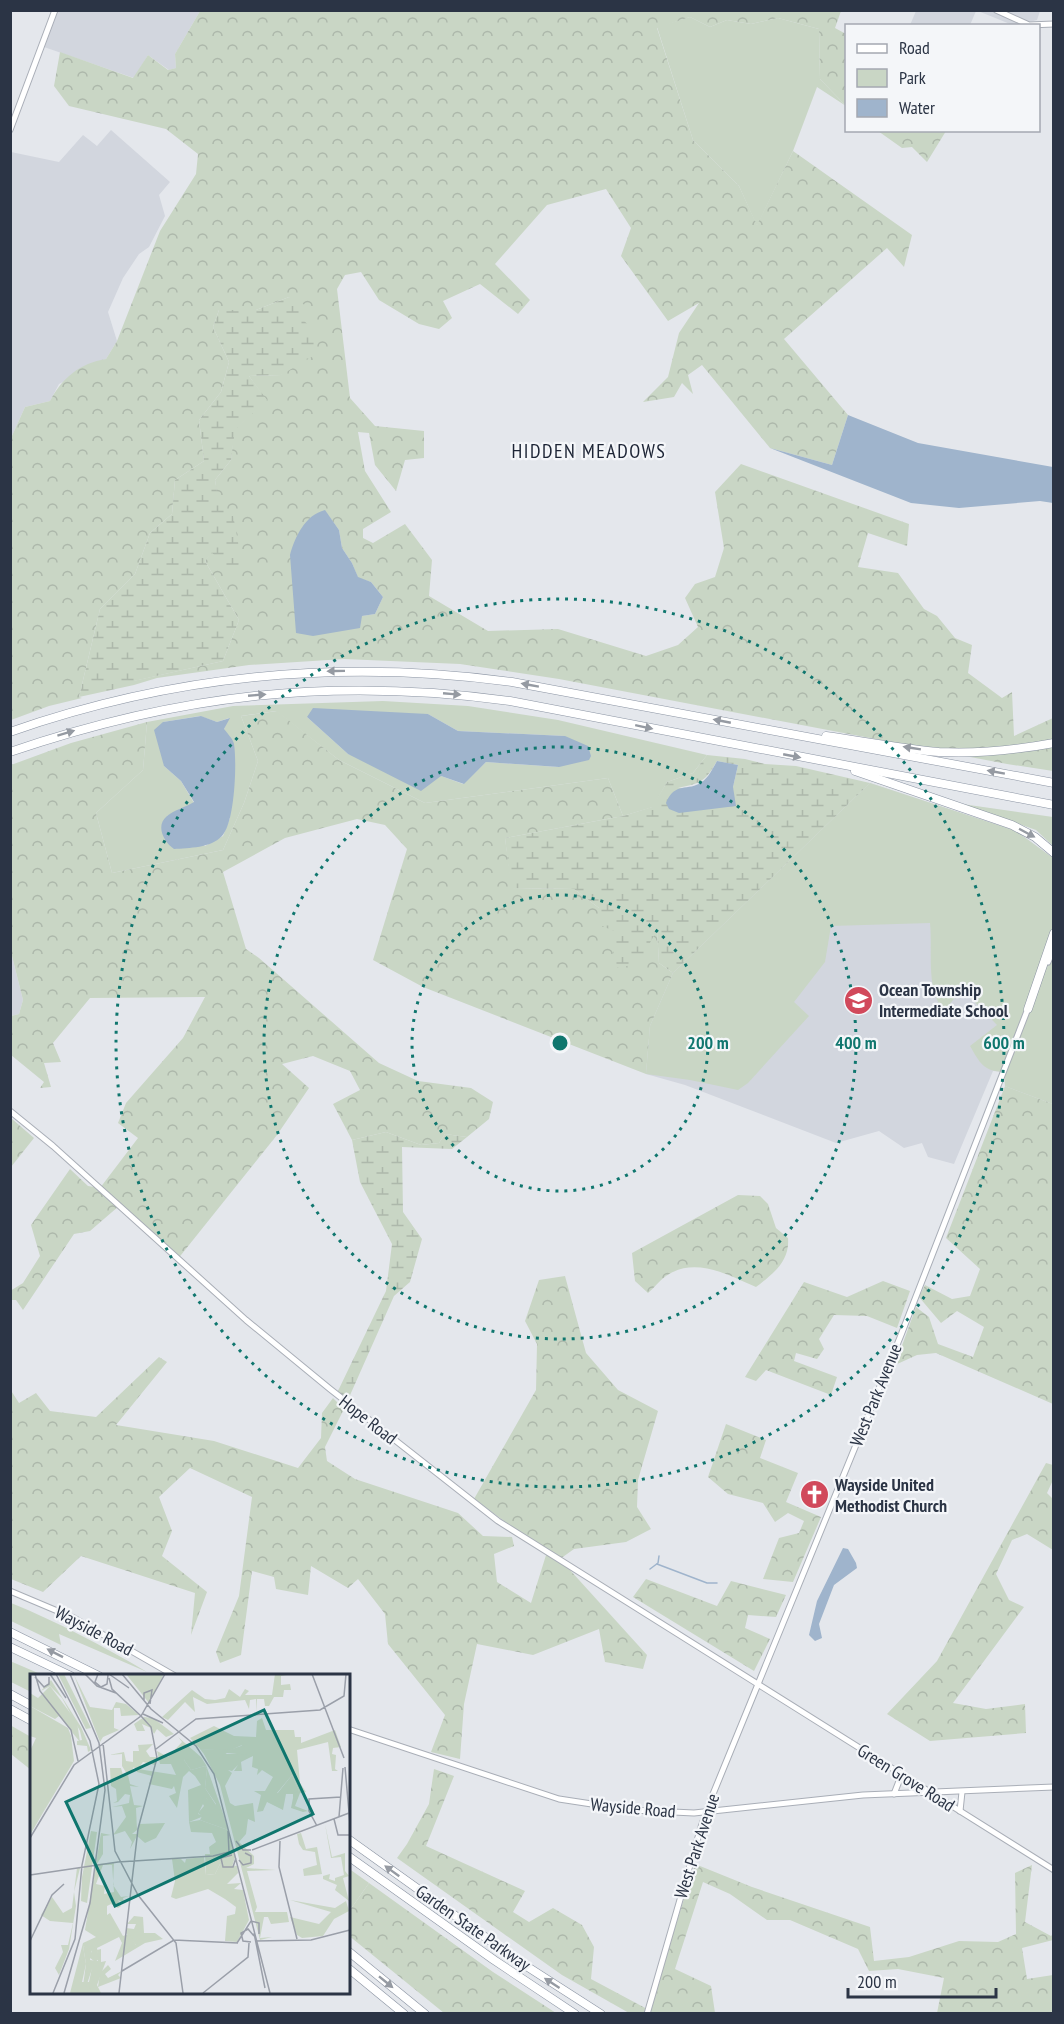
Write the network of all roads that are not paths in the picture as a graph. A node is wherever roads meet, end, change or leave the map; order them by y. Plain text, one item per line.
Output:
1 (55, 10) edge
2 (996, 10) edge
3 (1027, 24) edge
4 (10, 130) edge
5 (753, 727) junction
6 (10, 732) edge
7 (1053, 743) edge
8 (10, 752) edge
9 (834, 764) junction
10 (1053, 783) edge
11 (1053, 805) edge
12 (1053, 853) edge
13 (1053, 933) edge
14 (1053, 948) edge
15 (1028, 1009) junction
16 (10, 1111) edge
17 (10, 1591) edge
18 (10, 1632) edge
19 (10, 1647) edge
20 (67, 1674) edge
21 (95, 1674) edge
22 (172, 1674) edge
23 (759, 1685) junction
24 (10, 1694) edge
25 (30, 1705) edge
26 (10, 1709) edge
27 (30, 1720) edge
28 (350, 1730) edge
29 (900, 1776) junction
30 (1053, 1787) edge
31 (962, 1792) junction
32 (929, 1793) junction
33 (894, 1794) junction
34 (960, 1811) junction
35 (707, 1812) junction
36 (350, 1840) edge
37 (350, 1857) edge
38 (1053, 1870) edge
39 (350, 1953) edge
40 (350, 1970) edge
41 (404, 2013) edge
42 (425, 2013) edge
43 (575, 2013) edge
44 (602, 2013) edge
45 (646, 2013) edge

1 - 4 street
2 - 3 street
5 -> 6 highway
7 -> 5 highway
10 -> 5 highway
8 -> 9 highway
9 - 11 highway
9 -> 12 highway
13 - 15 highway
14 - 15 street, West Park Avenue
15 - 23 street, West Park Avenue
16 - 23 street, Hope Road
17 - 22 street, Wayside Road
21 -> 18 highway
19 - 20 highway
23 - 29 street, Green Grove Road
23 - 35 street, West Park Avenue
24 - 25 highway
26 - 27 highway
28 - 35 street, Wayside Road
29 - 32 street, Green Grove Road
29 - 33 street
30 - 31 street, Wayside Road
31 - 32 street, Wayside Road
31 - 34 street
32 - 33 street, Wayside Road
32 - 34 street, Green Grove Road
33 - 35 street, Wayside Road
34 - 38 street, Green Grove Road
35 - 45 street, West Park Avenue
44 -> 36 highway, Garden State Parkway
37 - 43 highway, Garden State Parkway
39 -> 42 highway
40 - 41 highway

